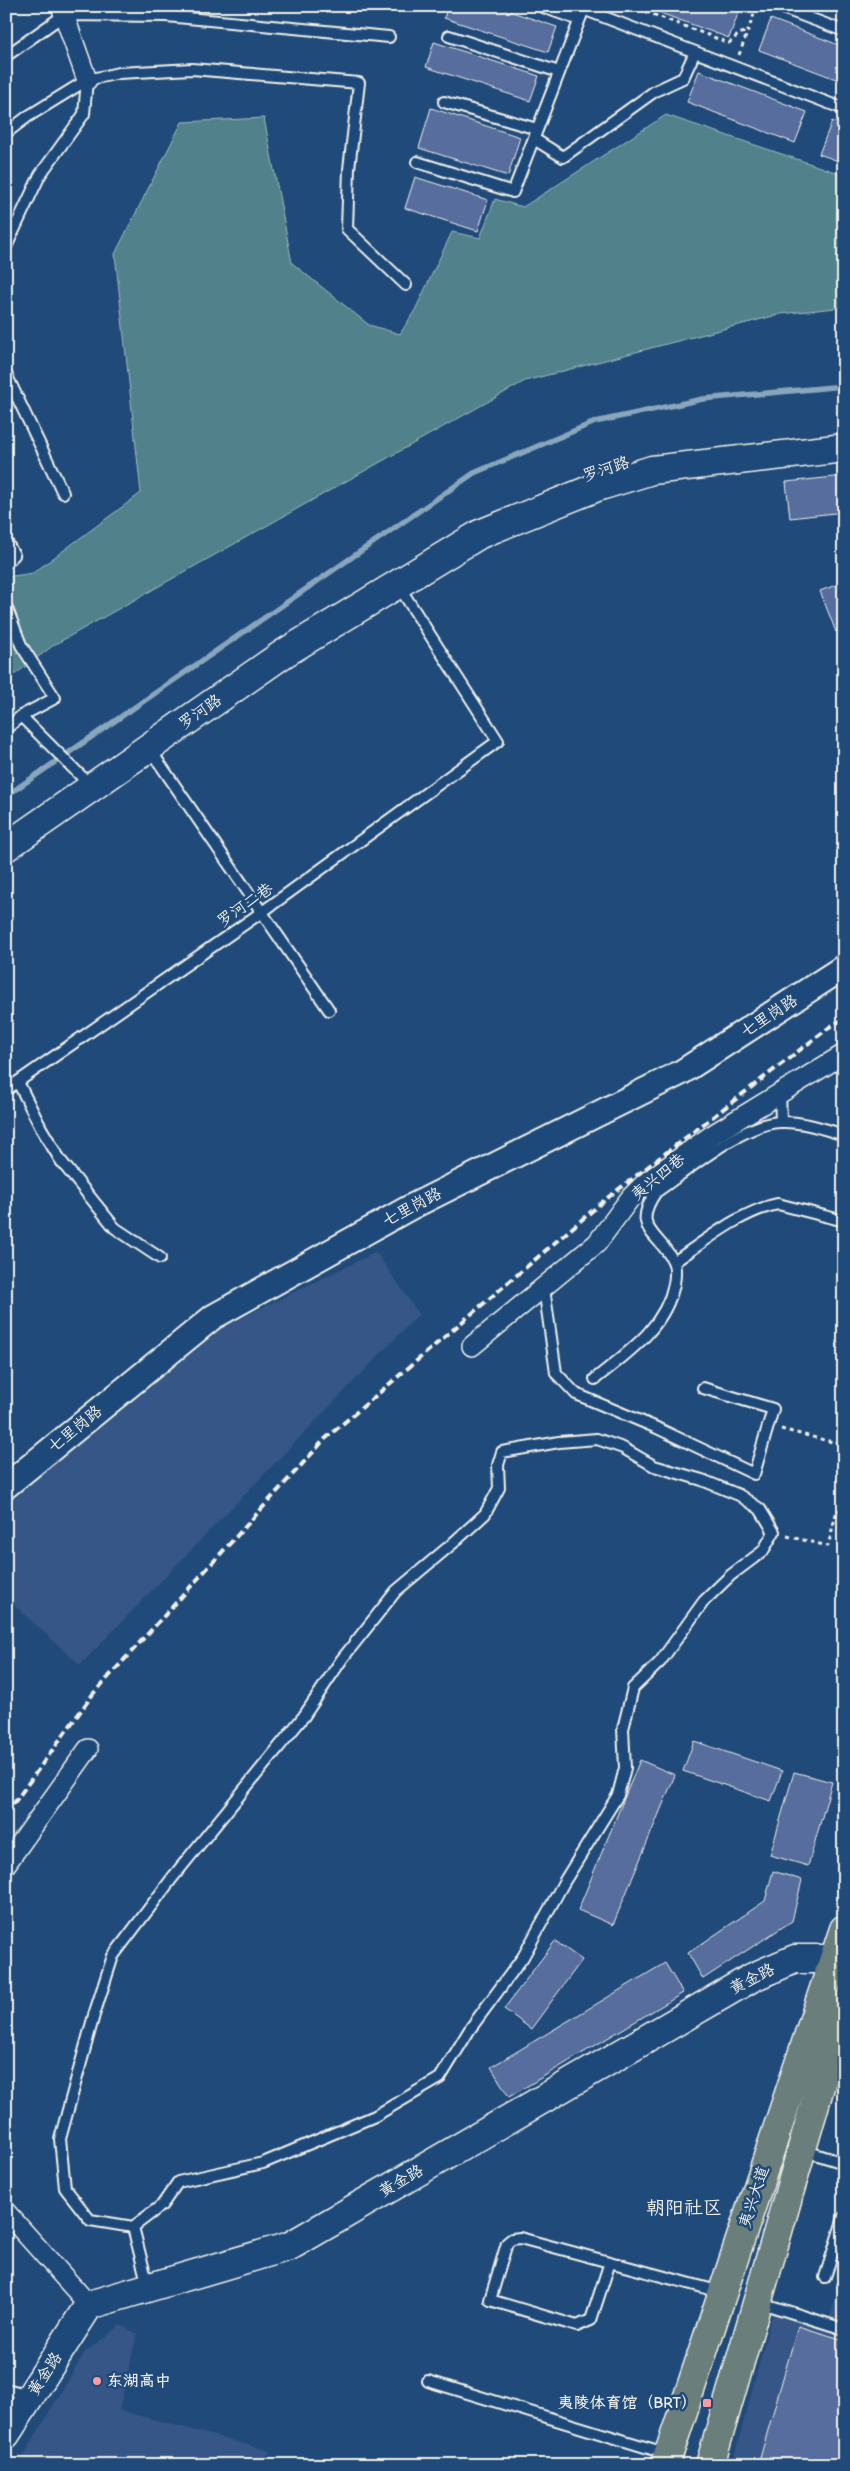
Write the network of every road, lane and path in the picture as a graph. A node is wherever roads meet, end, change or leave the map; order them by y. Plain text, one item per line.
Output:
1 (540, 6) edge
2 (631, 6) edge
3 (757, 6) edge
4 (777, 6) edge
5 (584, 8) edge
6 (62, 11) edge
7 (579, 20) junction
8 (844, 31) edge
9 (748, 32) junction
10 (449, 36) dead end
11 (389, 37) dead end
12 (695, 52) junction
13 (6, 56) edge
14 (735, 68) junction
15 (560, 72) junction
16 (87, 80) junction
17 (444, 102) dead end
18 (844, 109) edge
19 (6, 133) edge
20 (536, 134) junction
21 (417, 162) dead end
22 (6, 247) edge
23 (406, 285) dead end
24 (6, 374) edge
25 (844, 434) edge
26 (844, 448) edge
27 (63, 493) dead end
28 (6, 541) edge
29 (6, 563) edge
30 (398, 584) junction
31 (6, 606) edge
32 (21, 716) junction
33 (6, 729) edge
34 (148, 748) junction
35 (91, 787) junction
36 (6, 847) edge
37 (262, 912) junction
38 (844, 967) edge
39 (329, 1010) dead end
40 (844, 1054) edge
41 (18, 1082) junction
42 (6, 1090) edge
43 (780, 1092) junction
44 (781, 1122) junction
45 (844, 1135) edge
46 (844, 1220) edge
47 (160, 1258) dead end
48 (674, 1262) junction
49 (544, 1288) junction
50 (472, 1346) dead end
51 (595, 1379) dead end
52 (704, 1388) dead end
53 (767, 1426) junction
54 (844, 1445) edge
55 (6, 1486) edge
56 (844, 1512) edge
57 (774, 1532) junction
58 (88, 1749) dead end
59 (6, 1864) edge
60 (844, 1929) edge
61 (834, 1959) junction
62 (844, 2004) edge
63 (801, 2150) junction
64 (844, 2164) edge
65 (6, 2212) edge
66 (844, 2217) edge
67 (133, 2227) junction
68 (610, 2262) junction
69 (825, 2277) dead end
70 (148, 2288) junction
71 (722, 2293) junction
72 (757, 2302) junction
73 (89, 2305) junction
74 (844, 2329) edge
75 (428, 2381) dead end
76 (19, 2393) edge
77 (6, 2434) edge
78 (667, 2460) edge
79 (710, 2465) edge

1 - 7 lane
2 - 9 path
3 - 9 path
4 - 8 lane
5 - 7 lane
5 - 12 lane
6 - 11 lane
6 - 13 lane
6 - 16 street
7 - 15 lane
9 - 14 path
10 - 15 lane
12 - 14 lane
12 - 20 lane
14 - 18 lane
15 - 20 lane
16 - 19 lane
16 - 22 lane
16 - 23 lane
17 - 20 lane
20 - 21 lane
24 - 27 lane
25 - 30 main road, 罗河路
26 - 30 main road, 罗河路
28 - 29 lane
30 - 34 main road, 罗河路
30 - 37 lane, 罗河二巷
31 - 32 lane
32 - 33 lane
32 - 35 lane
34 - 35 main road, 罗河路
34 - 37 lane
35 - 36 main road, 罗河路
37 - 39 lane
37 - 41 lane, 罗河二巷
38 - 55 street, 七里岗路
40 - 43 street, 夷兴四巷
41 - 42 lane, 罗河二巷
41 - 47 lane
43 - 44 lane
43 - 49 street, 夷兴四巷
44 - 45 lane
44 - 48 lane
46 - 48 lane
48 - 51 lane
49 - 50 street, 夷兴四巷
49 - 53 lane
52 - 53 lane
53 - 54 path
56 - 57 path
57 - 67 lane
57 - 67 lane
58 - 59 street
60 - 61 main road, 夷兴大道
61 - 70 main road, 黄金路
61 - 71 main road, 夷兴大道
62 - 63 main road, 夷兴大道
63 - 64 lane
63 - 72 main road, 夷兴大道
65 - 73 street
66 - 69 lane
67 - 70 lane
68 - 68 lane
68 - 71 lane
70 - 73 main road, 黄金路
71 - 78 main road, 夷兴大道
72 - 74 lane
72 - 79 main road, 夷兴大道
73 - 76 main road, 黄金路
75 - 78 lane
76 - 77 main road, 黄金路

